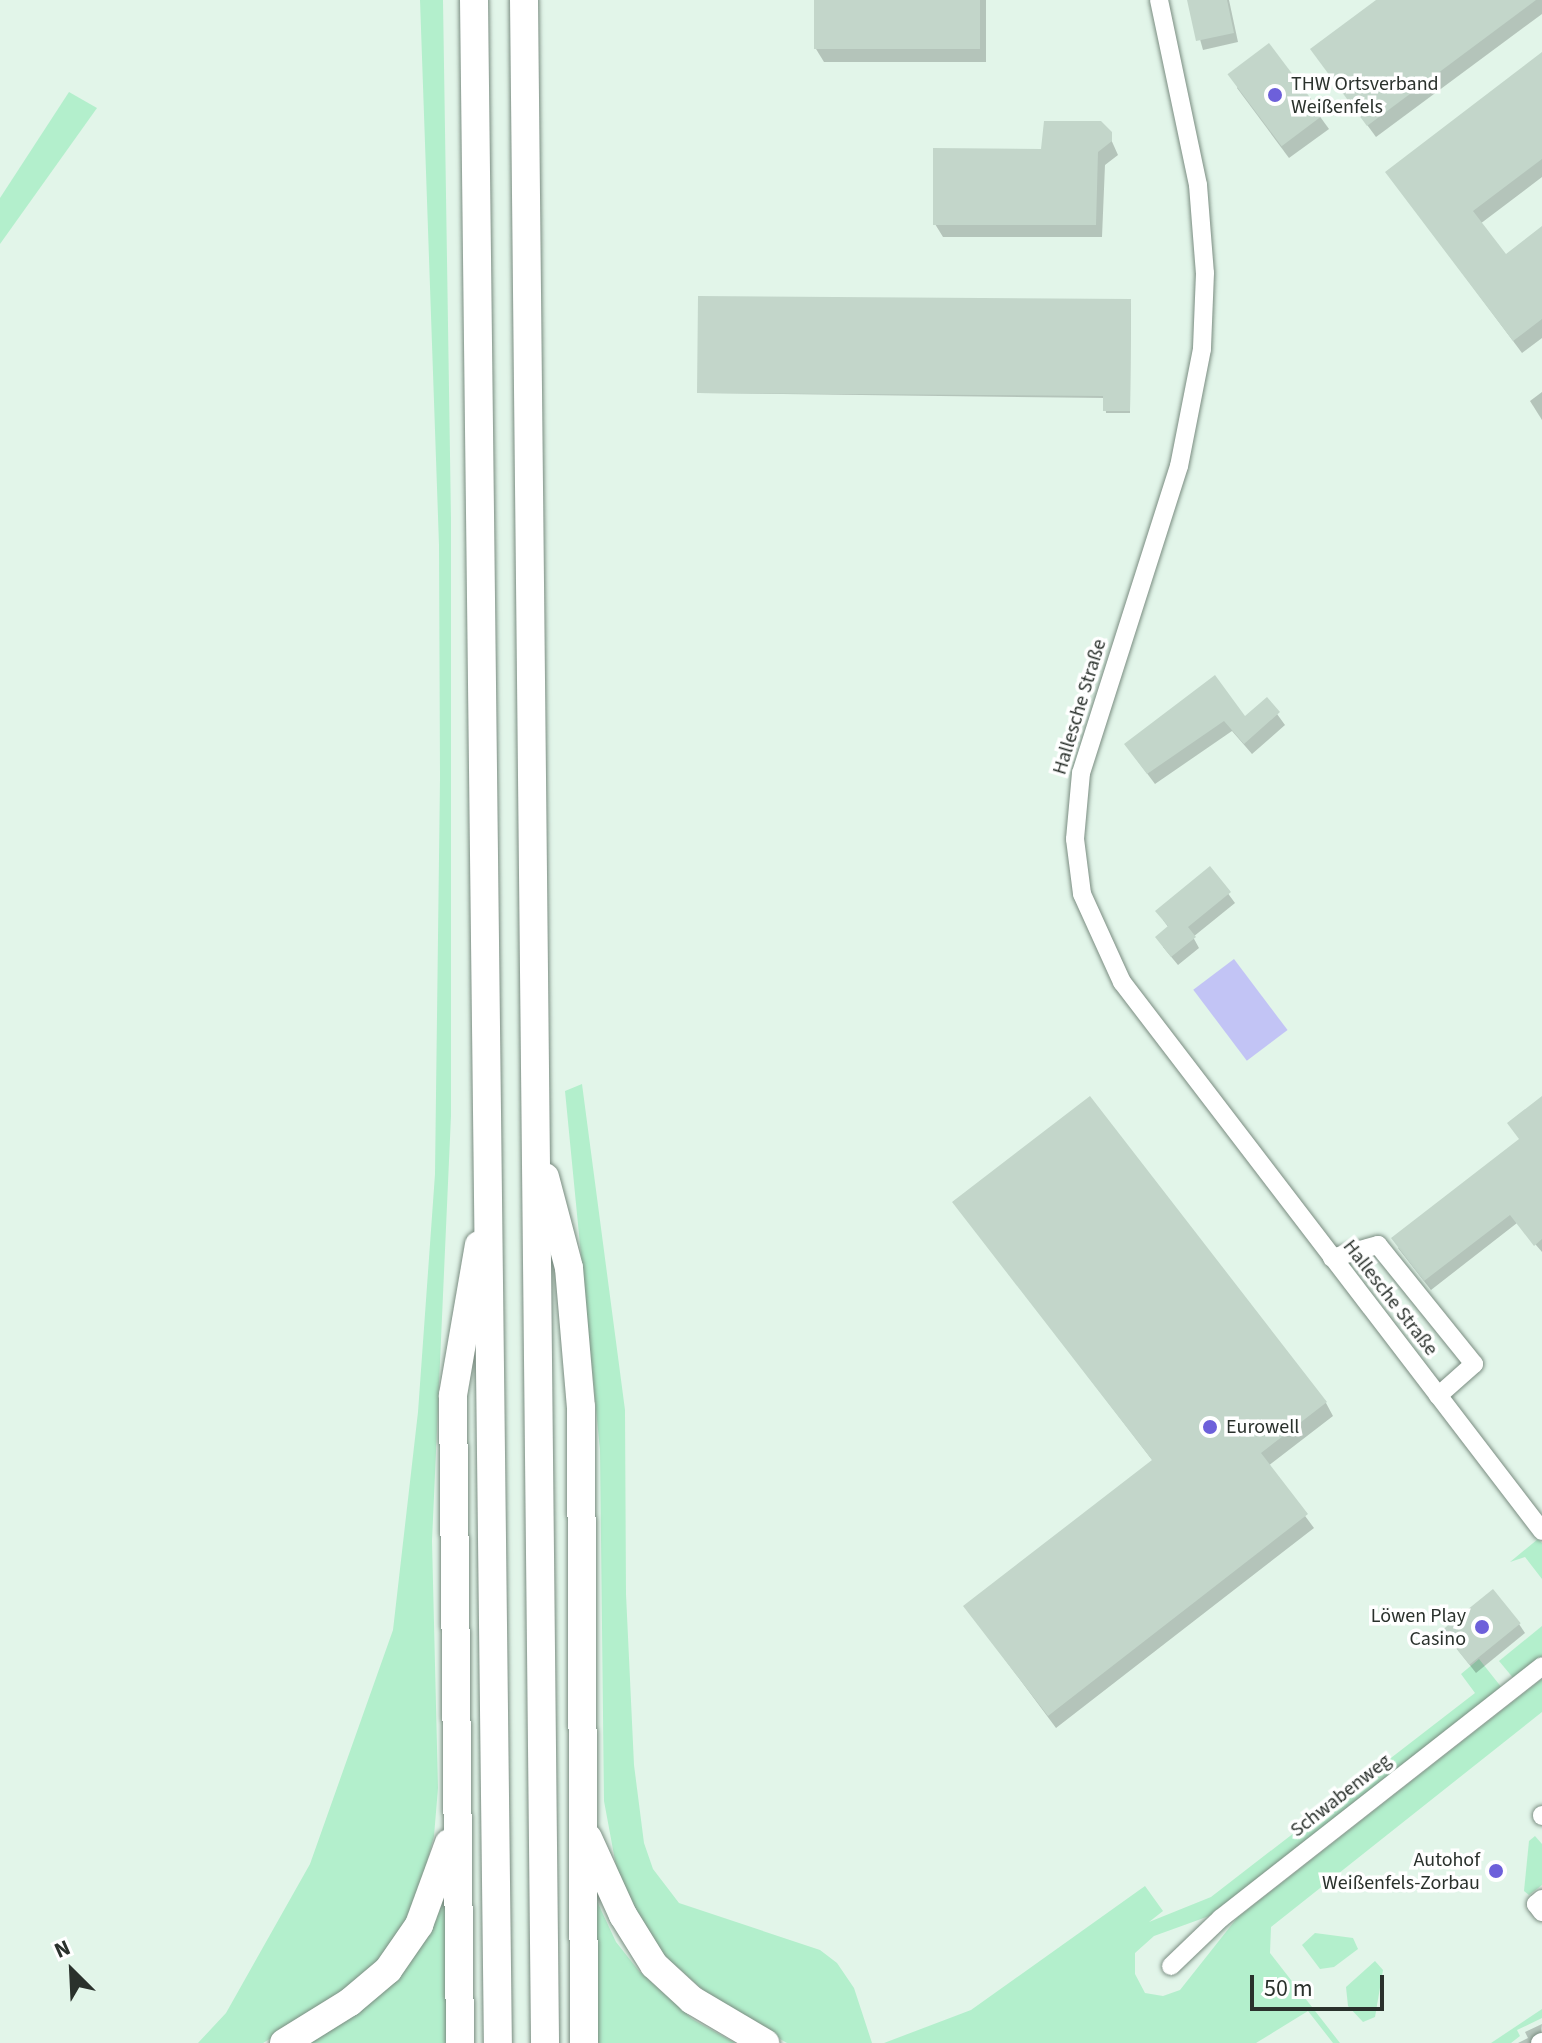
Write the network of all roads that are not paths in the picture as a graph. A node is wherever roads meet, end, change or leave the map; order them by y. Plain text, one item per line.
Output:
1 (474, 0) edge
2 (524, 0) edge
3 (1159, 0) edge
4 (534, 1138) junction
5 (490, 1193) junction
6 (1332, 1258) junction
7 (1438, 1396) junction
8 (1542, 1531) edge
9 (1542, 1666) edge
10 (457, 1820) junction
11 (584, 1827) junction
12 (1542, 1899) edge
13 (1542, 1912) edge
14 (1171, 1966) dead end
15 (284, 2043) edge
16 (460, 2043) edge
17 (498, 2043) edge
18 (545, 2043) edge
19 (584, 2043) edge
20 (765, 2043) edge

1 - 5 highway
2 - 4 highway
3 - 6 street, Hallesche Straße
4 - 11 highway
4 - 18 highway
5 - 10 highway
5 - 17 highway
6 - 7 street, Hallesche Straße
6 - 7 street
7 - 8 street, Hallesche Straße
9 - 14 street, Schwabenweg
10 - 15 highway
10 - 16 highway
11 - 19 highway
11 - 20 highway
12 - 13 street

